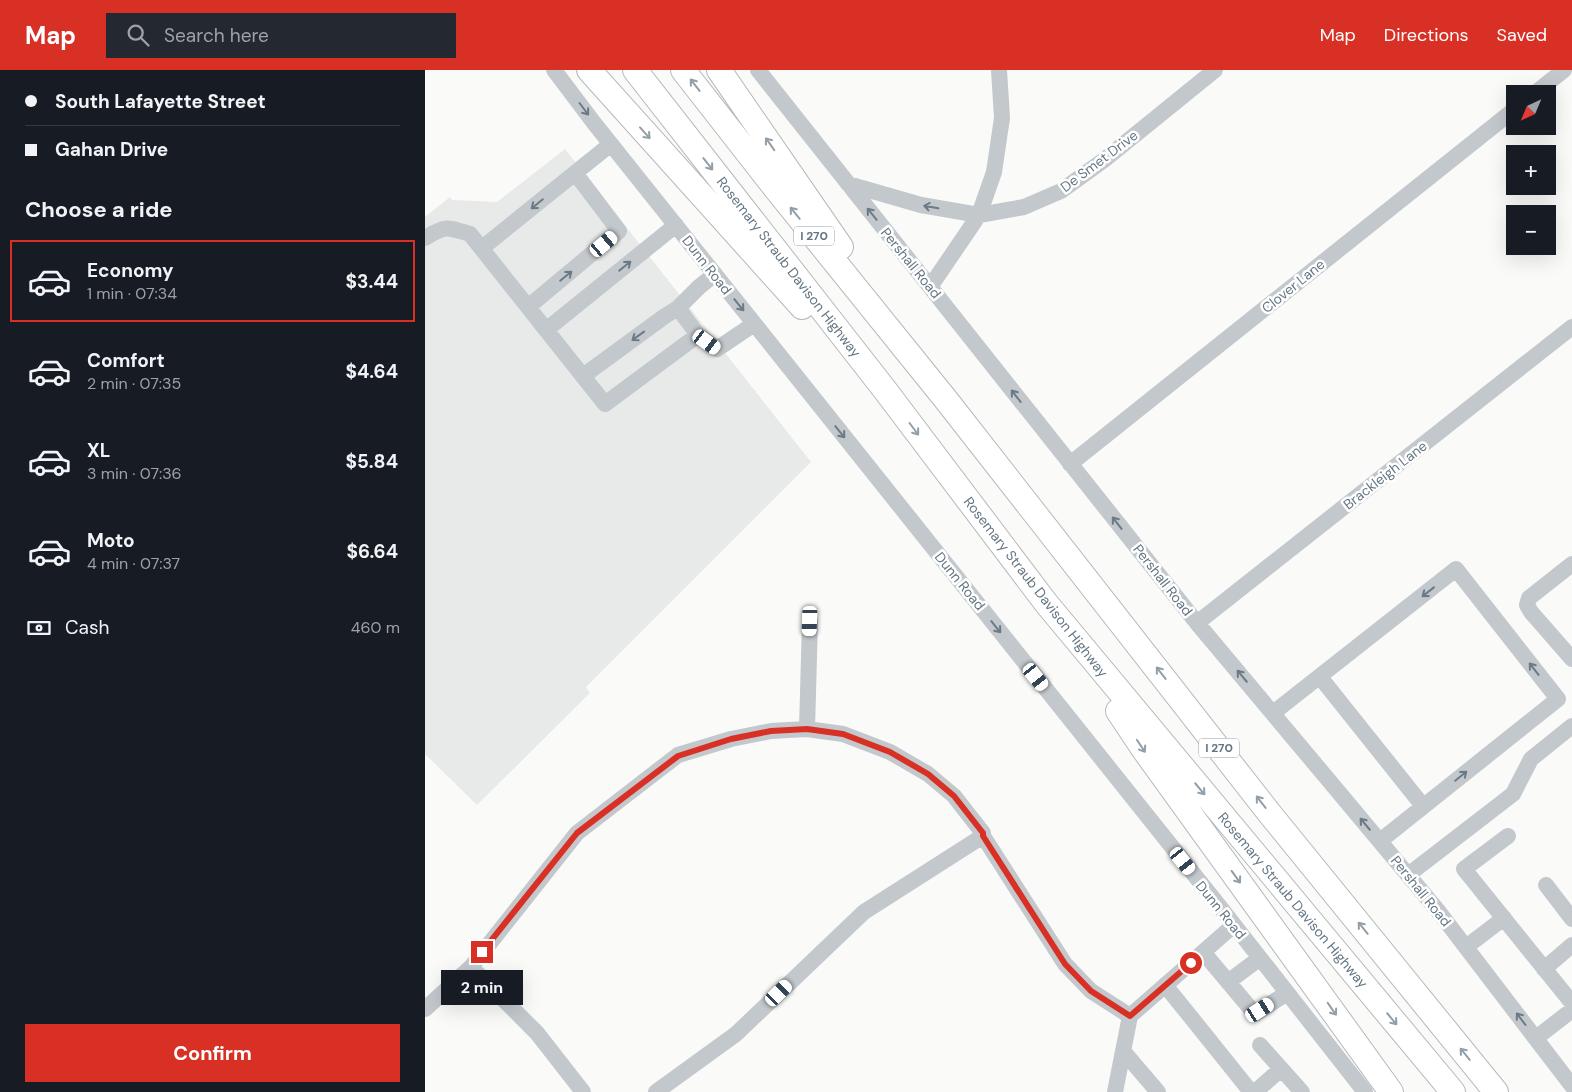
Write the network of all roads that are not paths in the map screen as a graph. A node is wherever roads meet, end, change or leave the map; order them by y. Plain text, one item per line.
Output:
1 (554, 70) edge
2 (589, 70) edge
3 (635, 70) edge
4 (683, 70) edge
5 (719, 70) edge
6 (758, 70) edge
7 (999, 70) edge
8 (1215, 70) edge
9 (1564, 70) edge
10 (1545, 85) edge
11 (1506, 116) edge
12 (611, 144) junction
13 (575, 173) junction
14 (848, 184) junction
15 (979, 215) junction
16 (675, 225) junction
17 (425, 238) edge
18 (481, 248) junction
19 (715, 274) junction
20 (930, 287) junction
21 (528, 306) junction
22 (678, 308) junction
23 (754, 324) junction
24 (1572, 327) edge
25 (546, 330) junction
26 (698, 335) junction
27 (583, 376) junction
28 (885, 390) junction
29 (947, 401) junction
30 (1070, 464) junction
31 (1572, 564) edge
32 (1046, 603) junction
33 (810, 621) dead end
34 (1197, 623) junction
35 (1572, 659) edge
36 (1320, 677) junction
37 (1565, 701) edge
38 (1273, 713) junction
39 (1572, 726) edge
40 (807, 729) junction
41 (1423, 806) junction
42 (983, 836) junction
43 (1508, 836) dead end
44 (1380, 841) junction
45 (1408, 875) junction
46 (1546, 885) dead end
47 (1503, 918) junction
48 (1572, 919) edge
49 (1234, 925) junction
50 (1572, 945) edge
51 (1466, 948) junction
52 (1203, 952) junction
53 (1260, 958) junction
54 (471, 967) junction
55 (1544, 968) junction
56 (1228, 982) junction
57 (1165, 985) junction
58 (1287, 993) junction
59 (1572, 1003) edge
60 (425, 1010) edge
61 (1572, 1010) edge
62 (1130, 1016) junction
63 (1536, 1038) junction
64 (1260, 1045) dead end
65 (1123, 1051) junction
66 (1281, 1069) junction
67 (1572, 1086) edge
68 (1362, 1091) edge
69 (583, 1092) edge
70 (656, 1092) edge
71 (1115, 1092) edge
72 (1157, 1092) edge
73 (1253, 1092) edge
74 (1302, 1092) edge
75 (1391, 1092) edge
76 (1453, 1092) edge
77 (1496, 1092) edge

1 -> 12 street, Dunn Road
2 -> 28 highway
3 -> 28 highway, Rosemary Straub Davison Highway / I 270
29 -> 4 highway, I 270
29 -> 5 highway
6 - 14 street, Pershall Road
7 - 15 street
8 - 15 street, De Smet Drive
9 - 10 street
11 - 30 street, Clover Lane
12 - 13 street
12 - 16 street, Dunn Road
13 -> 18 street
21 -> 13 street
15 -> 14 street, De Smet Drive
20 -> 14 street, Pershall Road
15 - 20 street
16 - 19 street, Dunn Road
25 -> 16 street
17 - 18 street
18 - 21 street
19 - 22 street
19 -> 23 street, Dunn Road
30 -> 20 street, Pershall Road
21 - 25 street
22 - 26 street
22 -> 27 street
23 - 26 street
23 -> 49 street, Dunn Road
24 - 34 street, Brackleigh Lane
25 - 27 street
26 - 27 street
28 -> 32 highway, Rosemary Straub Davison Highway / I 270
77 -> 29 highway, I 270
34 -> 30 street, Pershall Road
31 - 35 street
32 -> 75 highway
32 -> 76 highway, Rosemary Straub Davison Highway / I 270
33 - 40 street
38 -> 34 street, Pershall Road
37 -> 36 street
36 - 38 street
36 - 41 street
41 -> 37 street
44 -> 38 street, Pershall Road
39 - 45 street
40 - 42 street
40 - 54 street
41 - 44 street
42 - 62 street
42 - 70 street
43 - 47 street
44 - 45 street, Pershall Road
45 - 51 street, Pershall Road
46 - 48 street
47 - 51 street
47 - 55 street
49 - 52 street
49 - 53 street, Dunn Road
50 - 55 street
63 -> 51 street, Pershall Road
52 - 56 street
52 - 57 street
53 - 56 street
53 - 58 street, Dunn Road
54 - 60 street
54 - 69 street
55 - 59 street
56 - 58 street
57 - 62 street
57 - 73 street
58 - 68 street, Dunn Road
61 - 63 street
62 - 65 street
63 - 67 street, Pershall Road
64 - 66 street
65 - 71 street
65 - 72 street
66 - 73 street
66 - 74 street

